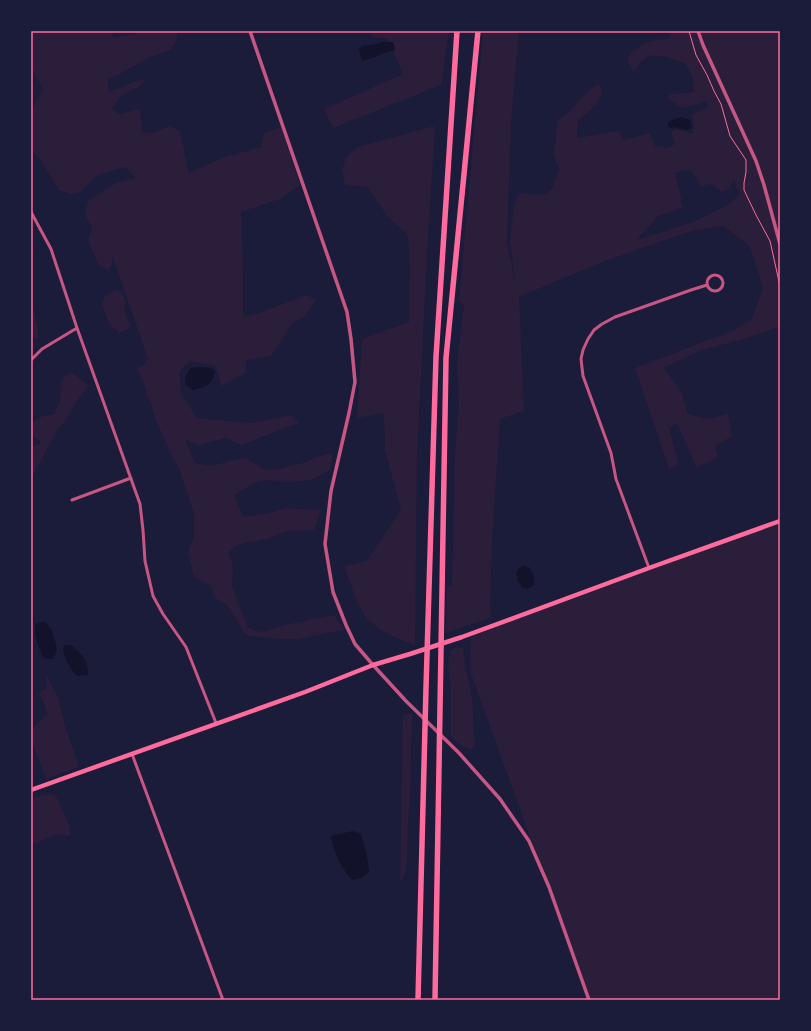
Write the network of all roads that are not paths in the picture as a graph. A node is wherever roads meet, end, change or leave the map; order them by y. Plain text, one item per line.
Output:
1 (250, 31) edge
2 (457, 31) edge
3 (478, 31) edge
4 (698, 31) edge
5 (31, 212) edge
6 (780, 244) edge
7 (707, 285) junction
8 (77, 328) junction
9 (31, 360) edge
10 (131, 478) junction
11 (72, 500) dead end
12 (780, 521) edge
13 (649, 568) junction
14 (373, 665) junction
15 (216, 723) junction
16 (132, 754) junction
17 (31, 790) edge
18 (223, 1000) edge
19 (418, 1000) edge
20 (435, 1000) edge
21 (589, 1000) edge

1 - 14 street
2 - 19 highway
3 - 20 highway
4 - 6 street
5 - 8 street
7 - 7 street
7 - 13 street
8 - 9 street
8 - 10 street
10 - 11 street
10 - 15 street
12 - 13 main road
13 - 14 main road
14 - 15 main road
14 - 21 street
15 - 16 main road
16 - 17 main road
16 - 18 street

